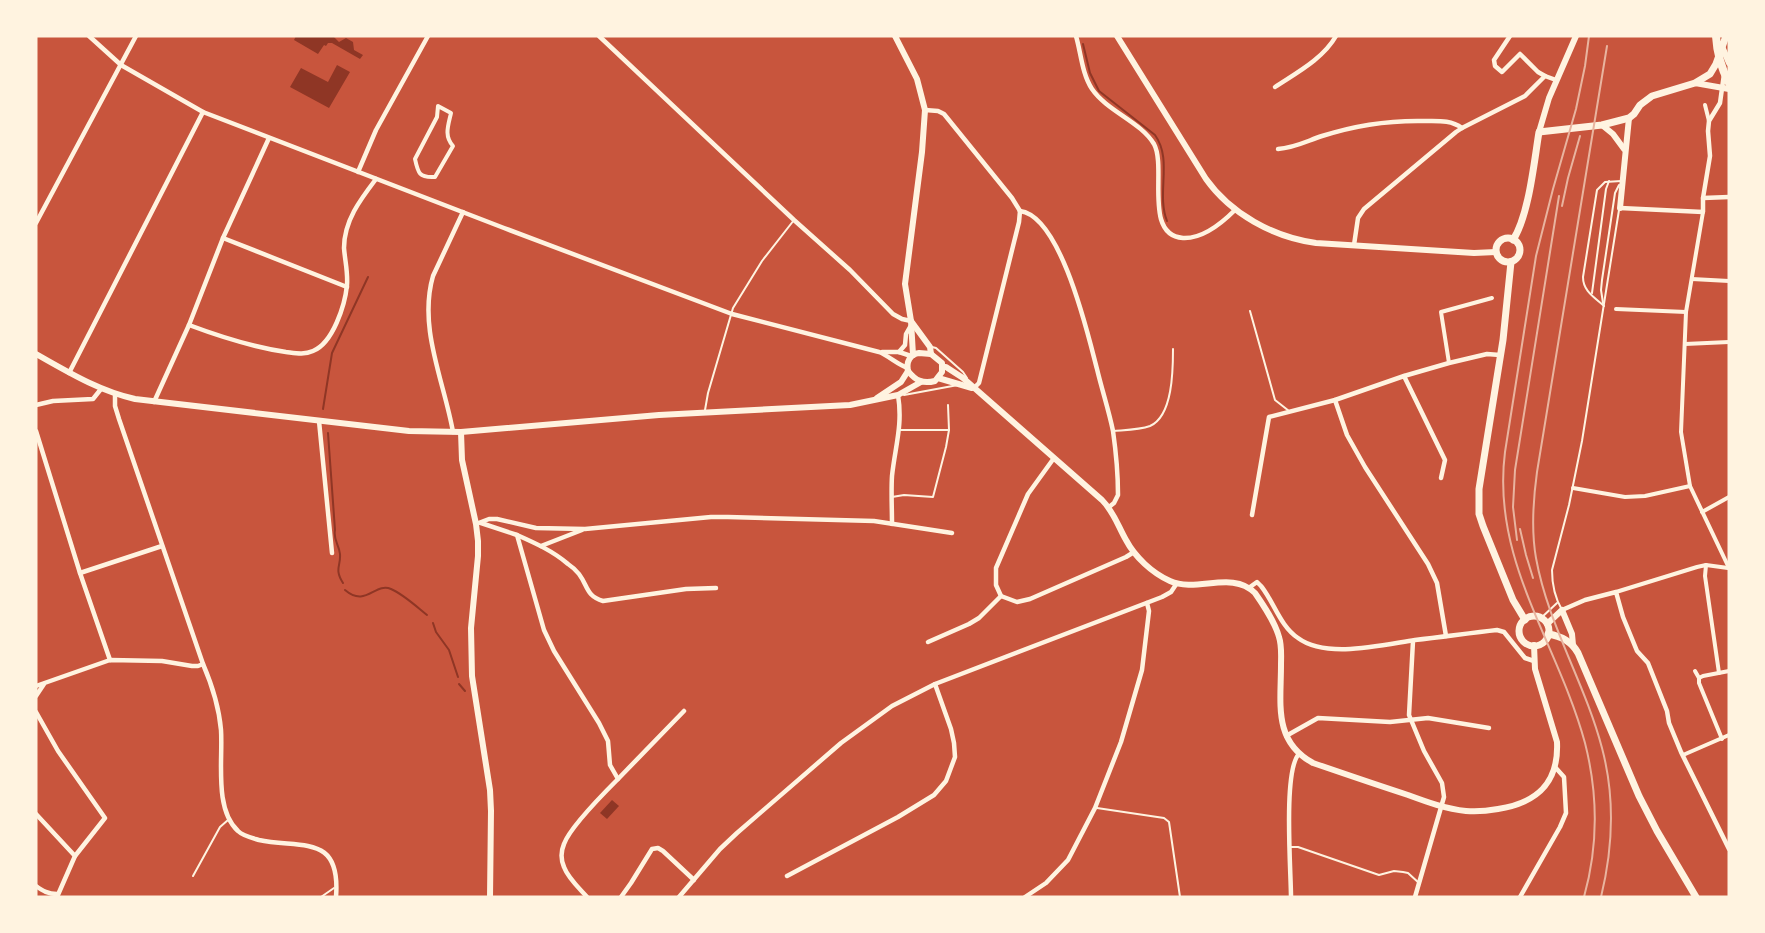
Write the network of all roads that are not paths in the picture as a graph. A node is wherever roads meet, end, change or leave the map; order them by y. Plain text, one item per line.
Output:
1 (89, 36) edge
2 (136, 36) edge
3 (428, 36) edge
4 (599, 36) edge
5 (895, 36) edge
6 (1076, 36) edge
7 (1117, 36) edge
8 (1336, 36) edge
9 (1510, 36) edge
10 (1576, 36) edge
11 (1717, 36) edge
12 (1726, 36) edge
13 (1723, 46) junction
14 (1719, 58) junction
15 (1729, 63) edge
16 (121, 64) junction
17 (1545, 76) junction
18 (1556, 80) junction
19 (1695, 83) junction
20 (1727, 86) edge
21 (1275, 87) dead end
22 (1705, 105) dead end
23 (925, 110) junction
24 (203, 112) junction
25 (1629, 118) junction
26 (1709, 122) junction
27 (1602, 125) junction
28 (1462, 128) junction
29 (1539, 132) junction
30 (269, 138) junction
31 (1278, 149) dead end
32 (1625, 150) junction
33 (358, 172) junction
34 (424, 178) joint
35 (376, 179) junction
36 (1609, 181) junction
37 (1622, 181) junction
38 (1729, 197) edge
39 (1703, 198) junction
40 (1620, 208) junction
41 (1235, 210) junction
42 (1020, 211) junction
43 (463, 212) junction
44 (1702, 212) junction
45 (794, 220) junction
46 (36, 223) edge
47 (224, 238) junction
48 (1513, 240) junction
49 (1354, 245) junction
50 (1496, 252) junction
51 (1510, 262) junction
52 (1692, 279) junction
53 (1729, 281) edge
54 (347, 287) junction
55 (1592, 295) junction
56 (1492, 298) dead end
57 (1604, 306) junction
58 (1616, 309) dead end
59 (1250, 311) dead end
60 (1686, 312) junction
61 (732, 314) junction
62 (910, 324) junction
63 (189, 326) junction
64 (1729, 342) edge
65 (1684, 344) junction
66 (1173, 349) dead end
67 (879, 352) junction
68 (899, 352) junction
69 (934, 353) junction
70 (36, 354) edge
71 (1500, 354) junction
72 (912, 355) junction
73 (1449, 363) junction
74 (942, 367) junction
75 (908, 369) junction
76 (69, 373) junction
77 (1404, 376) junction
78 (938, 378) junction
79 (923, 382) junction
80 (959, 385) junction
81 (974, 388) junction
82 (101, 389) junction
83 (935, 389) junction
84 (115, 394) junction
85 (898, 395) junction
86 (873, 400) junction
87 (1335, 400) junction
88 (154, 402) junction
89 (37, 404) edge
90 (948, 405) dead end
91 (704, 412) junction
92 (1291, 412) junction
93 (319, 421) junction
94 (900, 430) junction
95 (949, 430) junction
96 (36, 431) edge
97 (1113, 431) junction
98 (453, 432) junction
99 (461, 432) junction
100 (1054, 458) junction
101 (1440, 478) dead end
102 (1690, 486) junction
103 (1573, 488) junction
104 (892, 497) junction
105 (1729, 497) edge
106 (1109, 507) junction
107 (1702, 512) junction
108 (1252, 515) dead end
109 (479, 523) junction
110 (892, 524) junction
111 (585, 529) junction
112 (952, 533) dead end
113 (517, 535) junction
114 (162, 546) junction
115 (541, 546) junction
116 (1134, 552) junction
117 (332, 553) dead end
118 (1706, 565) junction
119 (1729, 568) edge
120 (80, 573) junction
121 (1177, 583) junction
122 (1250, 587) junction
123 (716, 588) dead end
124 (1616, 592) junction
125 (1001, 596) junction
126 (1147, 603) junction
127 (1557, 603) junction
128 (1562, 610) junction
129 (1526, 618) junction
130 (1541, 618) junction
131 (1547, 624) junction
132 (1548, 634) junction
133 (1446, 636) junction
134 (1413, 641) junction
135 (928, 642) dead end
136 (1570, 643) junction
137 (1536, 645) junction
138 (110, 660) junction
139 (1534, 661) junction
140 (203, 664) junction
141 (1695, 670) dead end
142 (1719, 670) junction
143 (1729, 671) edge
144 (1699, 678) junction
145 (44, 684) junction
146 (935, 684) junction
147 (36, 686) edge
148 (36, 696) edge
149 (684, 711) dead end
150 (36, 712) edge
151 (1412, 720) junction
152 (1489, 728) dead end
153 (1729, 735) edge
154 (1286, 736) junction
155 (1722, 739) junction
156 (1299, 754) junction
157 (1683, 755) junction
158 (1556, 767) junction
159 (618, 779) junction
160 (1095, 807) junction
161 (1442, 807) junction
162 (36, 814) edge
163 (228, 819) junction
164 (1290, 847) junction
165 (1729, 849) edge
166 (75, 856) junction
167 (193, 876) dead end
168 (787, 876) dead end
169 (694, 880) junction
170 (1419, 883) junction
171 (36, 886) edge
172 (336, 887) junction
173 (57, 896) edge
174 (1693, 896) edge
175 (321, 897) edge
176 (336, 897) edge
177 (490, 897) edge
178 (586, 897) edge
179 (621, 897) edge
180 (679, 897) edge
181 (1024, 897) edge
182 (1180, 897) edge
183 (1292, 897) edge
184 (1414, 897) edge
185 (1520, 897) edge

1 - 16 street
2 - 16 street
3 - 33 street
4 - 45 street
5 - 23 street
6 - 41 street
7 - 41 street
8 - 21 street
9 - 17 street
10 - 18 street
11 - 13 street
11 - 14 main road
12 - 13 main road
13 - 14 main road
13 - 15 street
14 - 19 main road
14 - 20 main road
16 - 24 street
16 - 46 street
17 - 18 street
17 - 28 street
18 - 29 street
19 - 20 street
19 - 25 main road
20 - 26 street
22 - 26 street
23 - 42 street
23 - 62 street
24 - 30 street
24 - 76 street
25 - 27 main road
25 - 32 street
26 - 39 street
27 - 29 main road
27 - 32 street
28 - 31 street
28 - 49 street
29 - 48 main road
30 - 33 street
30 - 47 street
32 - 37 street
33 - 35 street
34 - 34 street
35 - 43 street
35 - 54 street
36 - 37 lane
36 - 55 lane
36 - 55 lane
37 - 40 street
37 - 57 lane
38 - 39 street
39 - 44 street
40 - 44 street
40 - 57 lane
41 - 49 street
42 - 81 street
42 - 97 street
43 - 61 street
43 - 98 street
44 - 52 street
45 - 61 lane
45 - 62 street
47 - 54 street
47 - 63 street
48 - 50 main road
48 - 51 main road
49 - 50 street
50 - 51 main road
51 - 71 main road
52 - 53 street
52 - 60 street
54 - 63 street
55 - 57 lane
56 - 73 street
57 - 103 lane
58 - 60 street
59 - 92 lane
60 - 65 street
61 - 67 street
61 - 91 lane
62 - 68 street
62 - 69 street
62 - 72 street
63 - 88 street
64 - 65 street
65 - 102 street
66 - 97 lane
67 - 68 street
67 - 75 street
68 - 72 street
69 - 72 street
69 - 74 street
69 - 81 lane
70 - 76 street
71 - 73 street
71 - 129 main road
72 - 75 street
73 - 77 street
74 - 78 street
74 - 81 street
75 - 79 street
75 - 86 street
76 - 82 street
77 - 87 street
77 - 101 street
78 - 79 street
78 - 80 street
79 - 83 lane
79 - 85 street
80 - 81 street
80 - 83 lane
81 - 100 street
82 - 84 street
82 - 89 street
83 - 85 lane
84 - 88 street
84 - 114 street
85 - 86 street
85 - 94 street
86 - 91 street
87 - 92 street
87 - 133 street
88 - 93 street
90 - 95 lane
91 - 99 street
92 - 108 street
93 - 98 street
93 - 117 street
94 - 95 lane
94 - 104 street
95 - 104 lane
96 - 120 street
97 - 106 street
98 - 99 street
99 - 109 street
100 - 106 street
100 - 125 street
102 - 103 street
102 - 107 street
103 - 127 lane
104 - 110 street
105 - 107 street
106 - 116 street
107 - 119 street
109 - 111 street
109 - 113 street
109 - 177 street
110 - 111 street
110 - 112 street
111 - 115 street
113 - 115 street
113 - 159 street
114 - 120 street
114 - 140 street
115 - 123 street
116 - 121 street
116 - 125 street
118 - 119 street
118 - 124 street
118 - 142 street
120 - 138 street
121 - 122 street
121 - 126 street
122 - 134 street
122 - 154 street
124 - 128 street
124 - 157 street
125 - 135 street
126 - 146 street
126 - 160 street
127 - 128 lane
127 - 130 lane
128 - 131 street
128 - 136 street
129 - 130 main road
129 - 137 main road
130 - 131 main road
131 - 132 main road
132 - 136 main road
132 - 137 main road
133 - 134 street
133 - 139 street
134 - 151 street
136 - 174 main road
137 - 139 street
138 - 140 street
138 - 145 street
139 - 158 street
140 - 163 street
141 - 144 street
142 - 143 street
142 - 144 street
144 - 155 street
145 - 147 street
145 - 148 street
146 - 168 street
146 - 169 street
149 - 159 street
150 - 166 street
151 - 152 street
151 - 154 street
151 - 161 street
153 - 155 street
154 - 156 street
155 - 157 street
156 - 161 street
156 - 164 street
157 - 165 street
158 - 161 street
158 - 185 street
159 - 178 street
160 - 181 street
160 - 182 lane
161 - 170 street
162 - 166 street
163 - 167 lane
163 - 172 street
164 - 170 lane
164 - 183 street
166 - 173 street
169 - 179 street
169 - 180 street
170 - 184 street
171 - 173 street
172 - 175 lane
172 - 176 street

